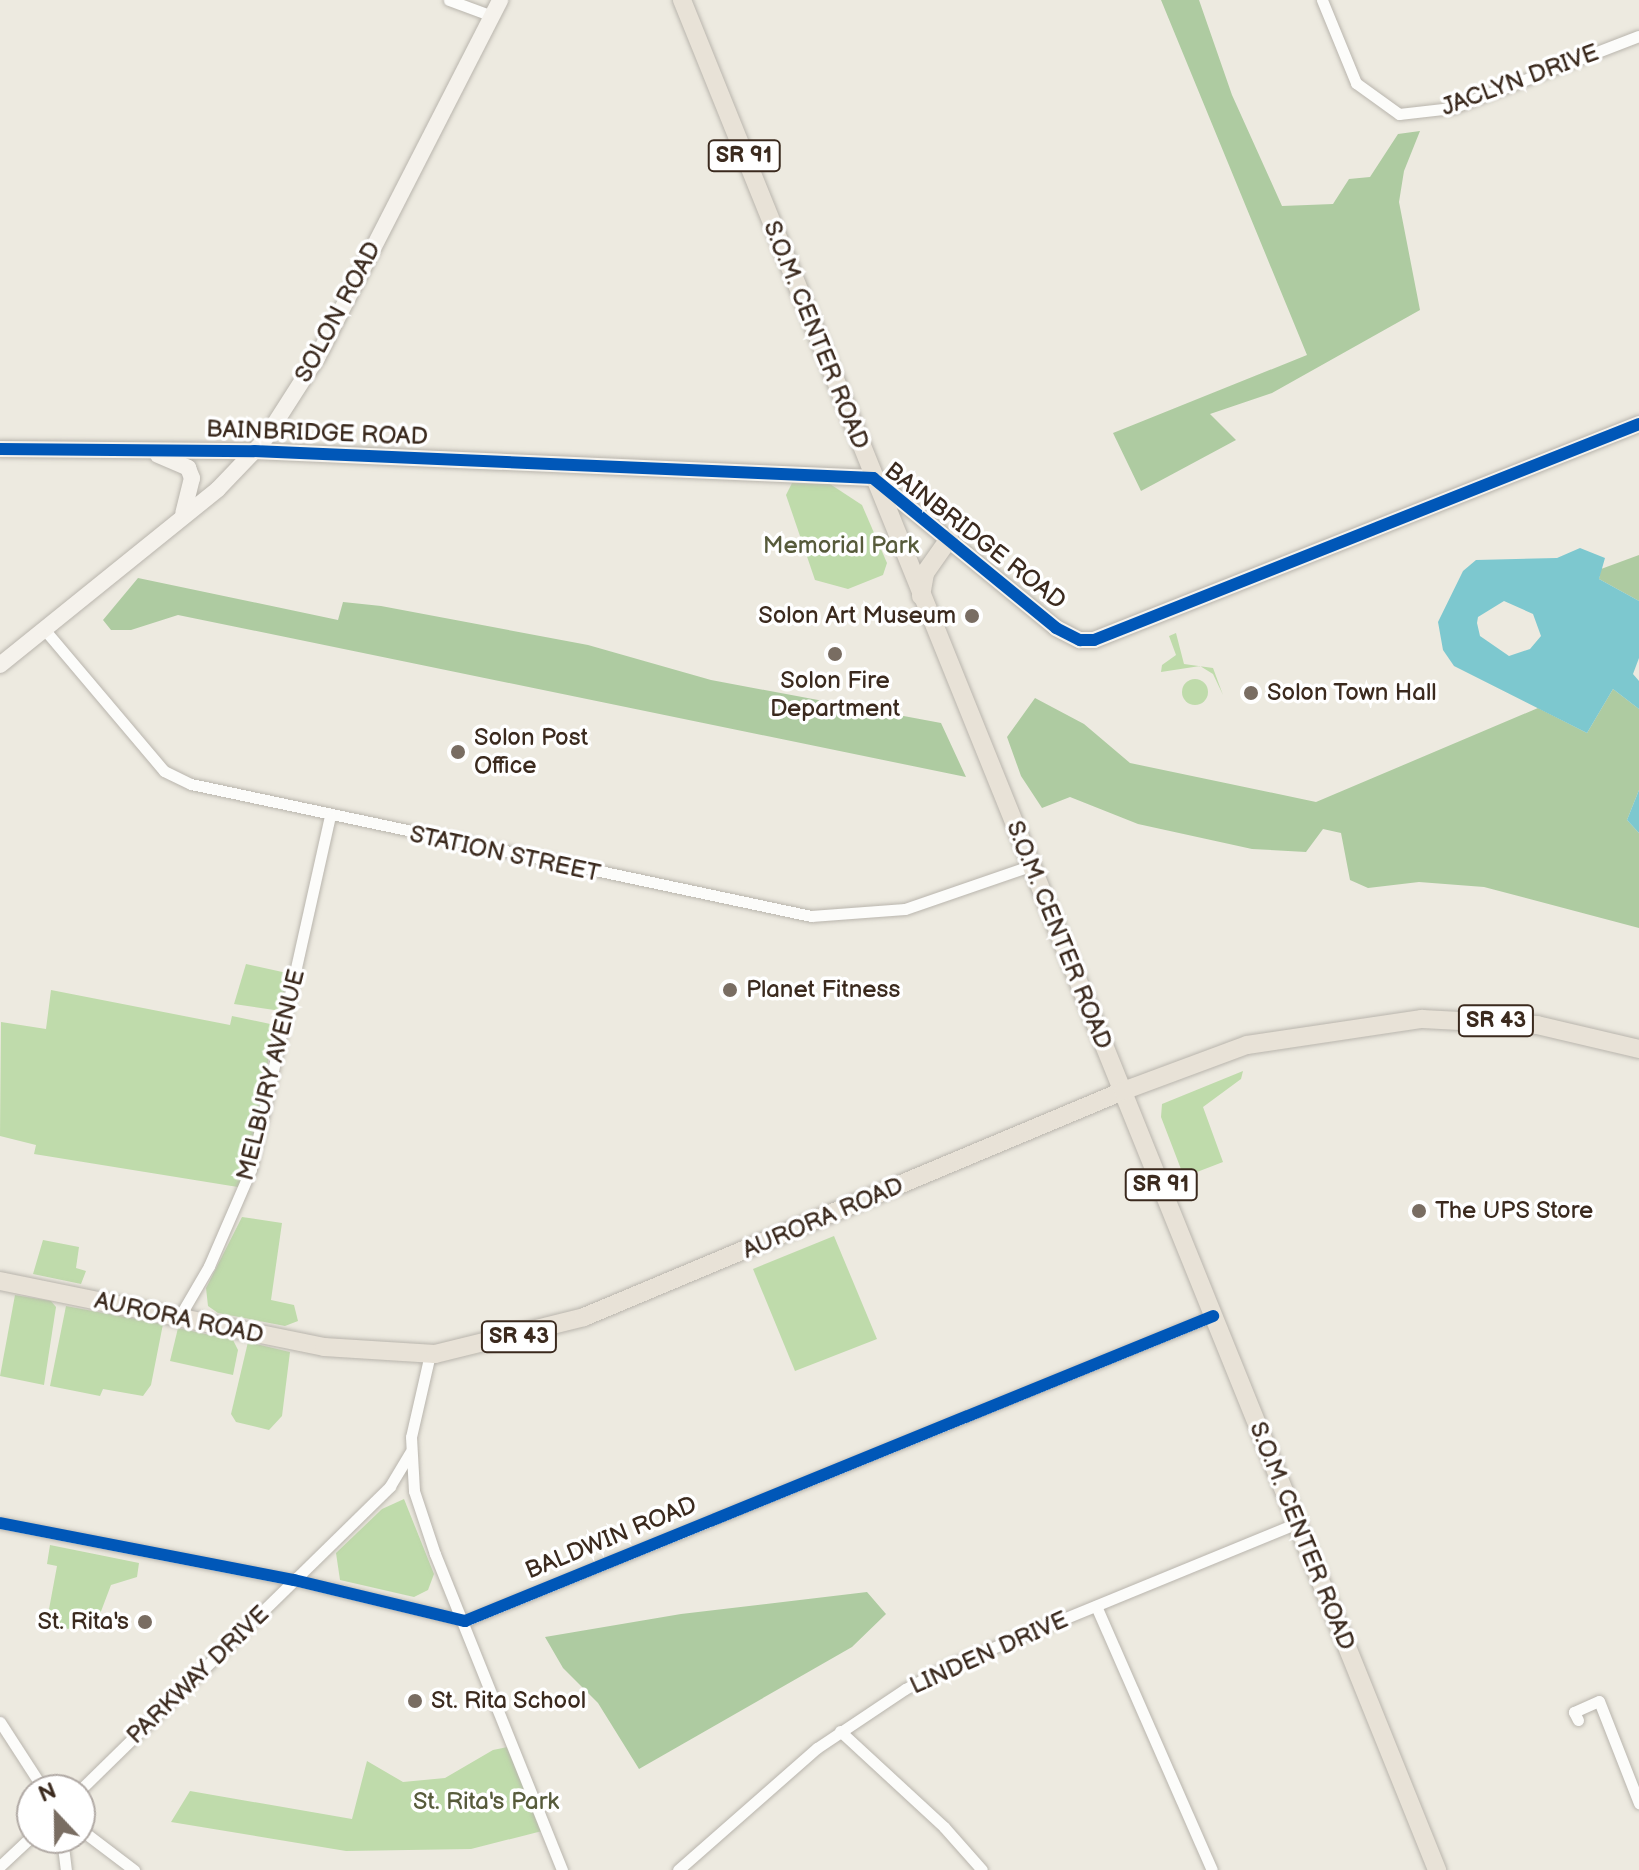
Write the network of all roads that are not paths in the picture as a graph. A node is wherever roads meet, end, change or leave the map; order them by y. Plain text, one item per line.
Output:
1 (449, 0) edge
2 (500, 0) edge
3 (682, 0) edge
4 (1322, 0) edge
5 (492, 16) junction
6 (1639, 36) edge
7 (1639, 424) edge
8 (0, 449) edge
9 (139, 451) junction
10 (254, 451) junction
11 (873, 478) junction
12 (180, 518) junction
13 (949, 539) junction
14 (921, 596) junction
15 (44, 629) junction
16 (0, 665) edge
17 (330, 817) junction
18 (1030, 866) junction
19 (1639, 1049) edge
20 (1123, 1091) junction
21 (0, 1281) edge
22 (1213, 1316) junction
23 (177, 1321) junction
24 (430, 1354) junction
25 (410, 1453) junction
26 (0, 1523) edge
27 (1298, 1523) junction
28 (294, 1580) junction
29 (1096, 1606) junction
30 (465, 1621) junction
31 (1578, 1720) dead end
32 (0, 1722) edge
33 (840, 1731) junction
34 (34, 1774) edge
35 (96, 1774) edge
36 (1639, 1803) edge
37 (96, 1841) edge
38 (16, 1851) edge
39 (0, 1866) edge
40 (134, 1870) edge
41 (562, 1870) edge
42 (678, 1870) edge
43 (982, 1870) edge
44 (1212, 1870) edge
45 (1437, 1870) edge

1 - 5 street
2 - 5 street, SOLON ROAD
3 - 11 main road, S.O.M. CENTER ROAD / SR 91
4 - 6 street, JACLYN DRIVE
5 - 10 street, SOLON ROAD
7 - 13 street, BAINBRIDGE ROAD
8 - 9 street, BAINBRIDGE ROAD
9 - 10 street, BAINBRIDGE ROAD
9 - 12 street
10 - 11 street, BAINBRIDGE ROAD
10 - 12 street, SOLON ROAD
11 - 13 street, BAINBRIDGE ROAD
11 - 14 main road, S.O.M. CENTER ROAD / SR 91
12 - 15 street, SOLON ROAD
13 - 14 main road
14 - 18 main road, S.O.M. CENTER ROAD / SR 91
15 - 16 street, SOLON ROAD
15 - 17 street, STATION STREET
17 - 18 street, STATION STREET
17 - 23 street, MELBURY AVENUE
18 - 20 main road, S.O.M. CENTER ROAD / SR 91
19 - 20 main road, AURORA ROAD / SR 43
20 - 22 main road, S.O.M. CENTER ROAD / SR 91
20 - 24 main road, AURORA ROAD / SR 43
21 - 23 main road, AURORA ROAD / SR 43
22 - 27 main road, S.O.M. CENTER ROAD / SR 91
22 - 30 street, BALDWIN ROAD
23 - 24 main road, AURORA ROAD / SR 43
24 - 25 street
25 - 28 street, PARKWAY DRIVE
25 - 30 street
26 - 28 street
27 - 29 street, LINDEN DRIVE
27 - 45 main road, S.O.M. CENTER ROAD / SR 91
28 - 30 street
28 - 35 street, PARKWAY DRIVE
29 - 33 street, LINDEN DRIVE
29 - 44 street
30 - 41 street
31 - 36 street
32 - 34 street
33 - 42 street, LINDEN DRIVE
33 - 43 street
37 - 40 street
38 - 39 street

